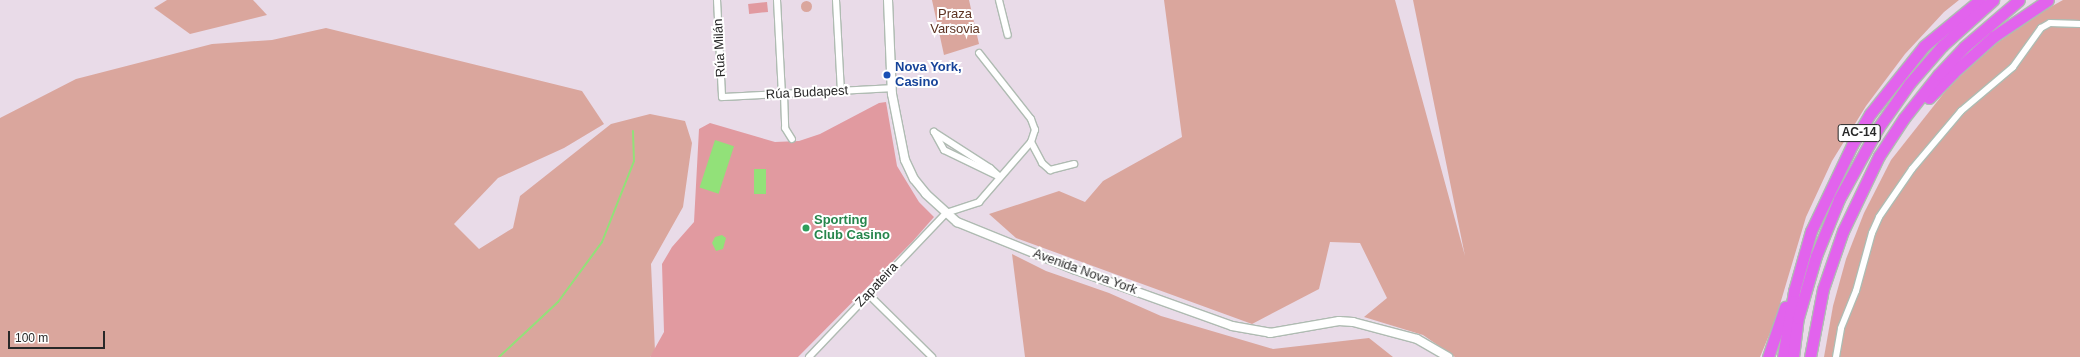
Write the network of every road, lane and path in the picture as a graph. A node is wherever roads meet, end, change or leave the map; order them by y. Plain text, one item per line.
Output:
1 (717, 0) edge
2 (777, 0) edge
3 (836, 0) edge
4 (888, 0) edge
5 (999, 0) edge
6 (1969, 0) edge
7 (1980, 0) edge
8 (1993, 0) edge
9 (2018, 0) edge
10 (2048, 0) edge
11 (2080, 24) edge
12 (1008, 35) dead end
13 (1924, 46) junction
14 (979, 53) dead end
15 (892, 88) junction
16 (841, 92) junction
17 (783, 94) junction
18 (722, 97) joint
19 (792, 139) dead end
20 (1030, 142) junction
21 (1879, 156) junction
22 (1074, 164) dead end
23 (1000, 177) junction
24 (946, 213) junction
25 (1811, 231) junction
26 (868, 294) junction
27 (809, 357) edge
28 (932, 357) edge
29 (1448, 357) edge
30 (1768, 357) edge
31 (1783, 357) edge
32 (1793, 357) edge
33 (1810, 357) edge
34 (1836, 357) edge

1 - 18 street, Rúa Milán
2 - 17 street
3 - 16 street
4 - 15 street, Avenida Nova York
5 - 12 street
6 - 13 highway
7 - 13 highway, AC-14
8 - 32 highway, AC-14
9 - 21 highway, AC-14
10 - 21 highway
11 - 34 street
13 - 25 highway, AC-14
14 - 20 street
15 - 16 street, Rúa Budapest
15 - 24 street, Avenida Nova York
16 - 17 street, Rúa Budapest
17 - 18 street, Rúa Budapest
17 - 19 street
20 - 22 street
20 - 23 street
21 - 33 highway, AC-14
23 - 23 street
23 - 24 street
24 - 26 street, Zapateira
24 - 29 street, Avenida Nova York
25 - 30 highway
25 - 31 highway, AC-14
26 - 27 street, Zapateira
26 - 28 street

